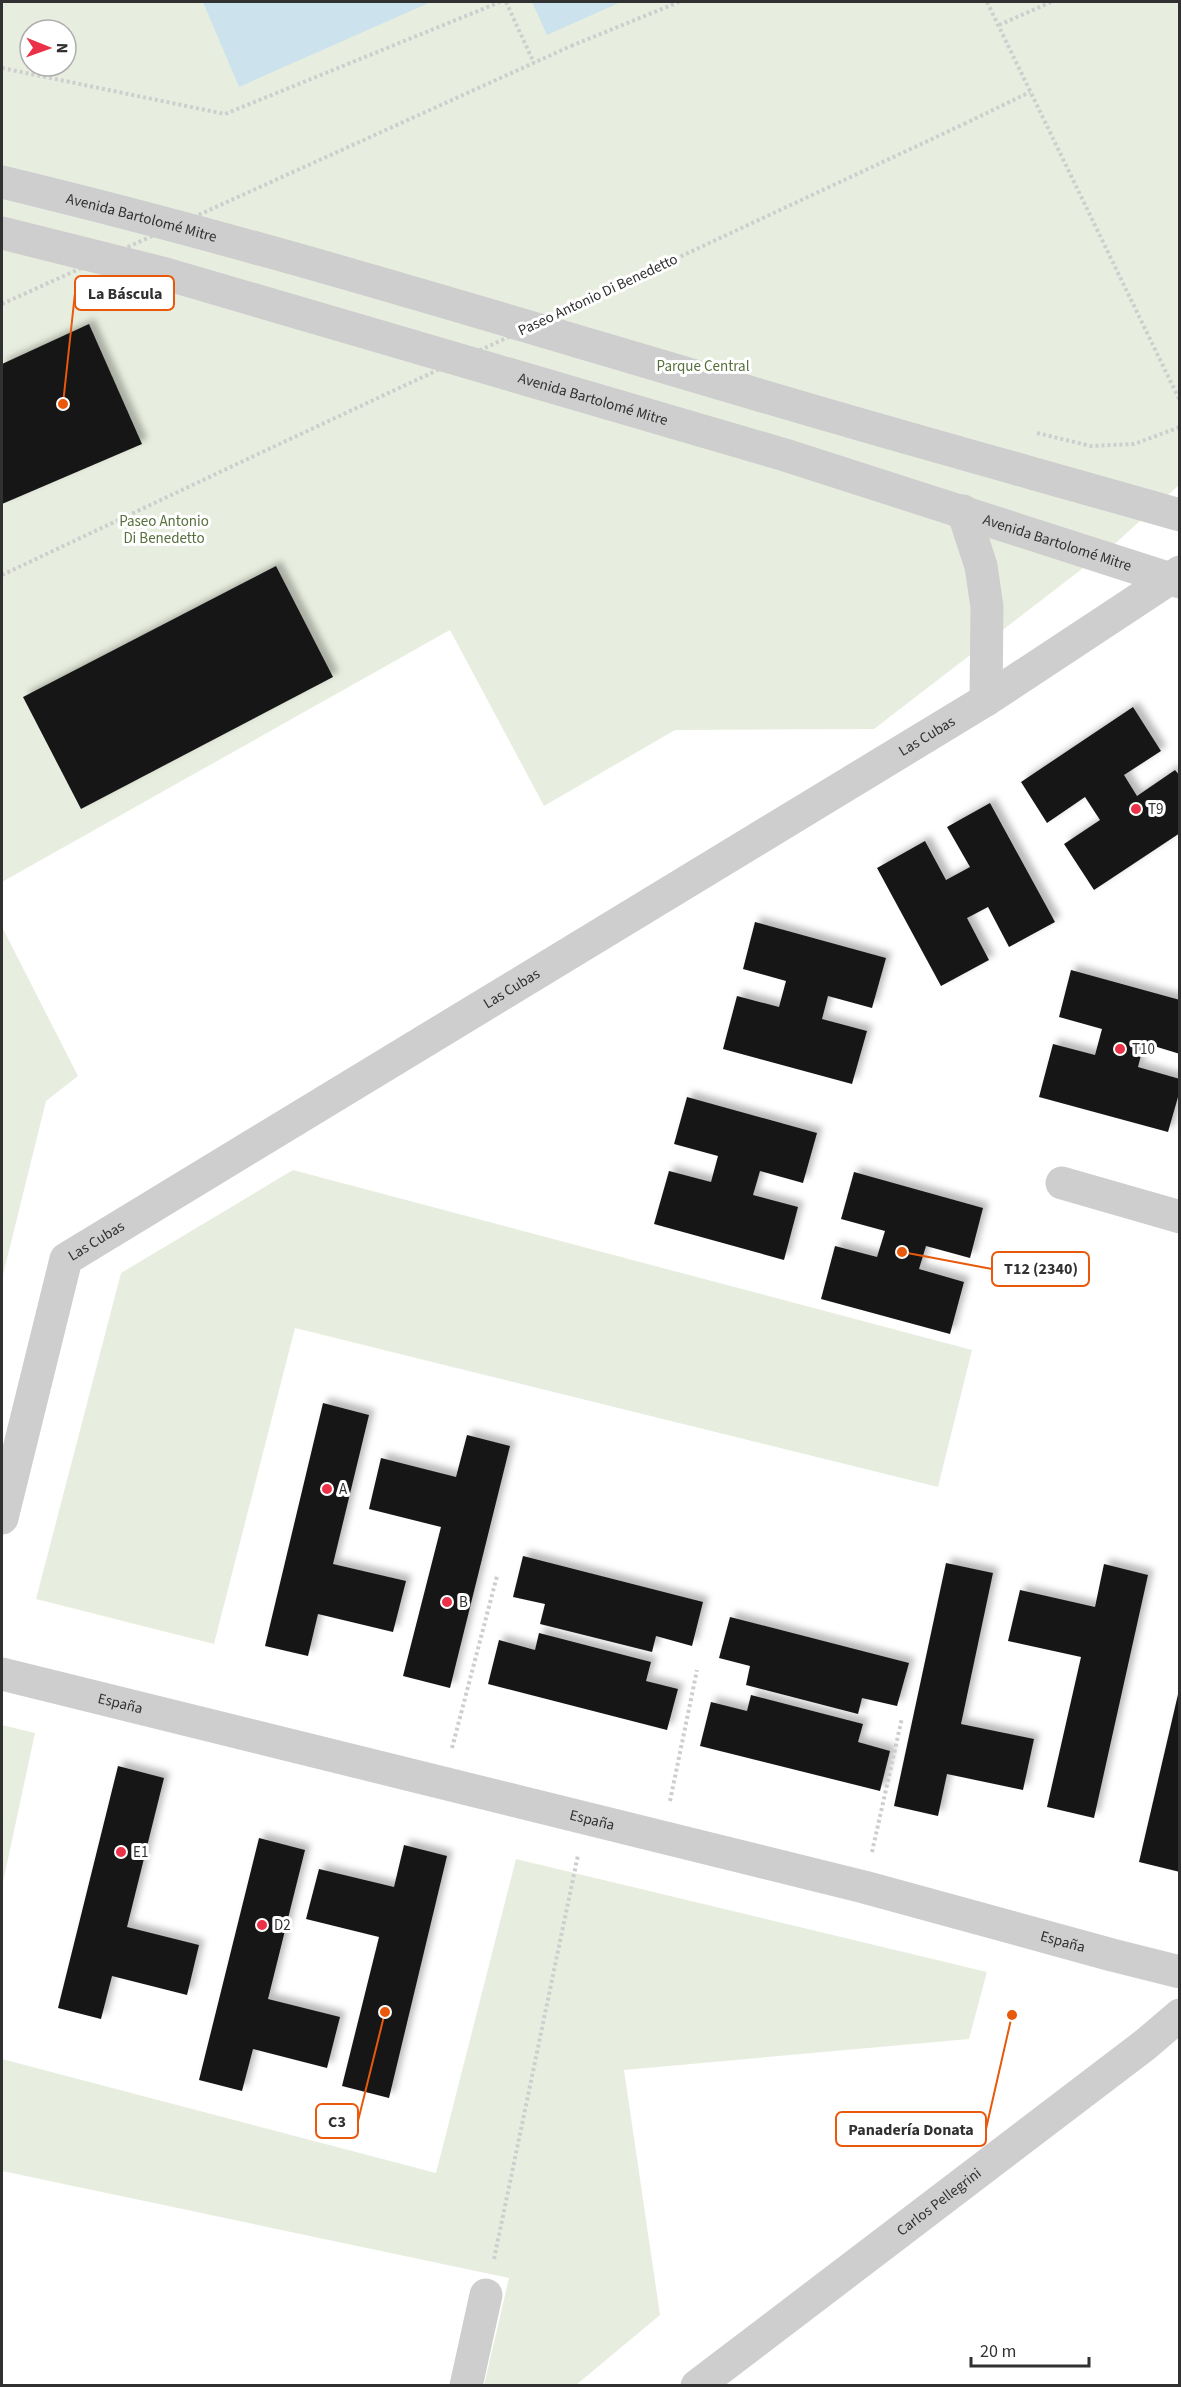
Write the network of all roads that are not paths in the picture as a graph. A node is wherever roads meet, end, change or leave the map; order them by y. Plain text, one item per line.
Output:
1 (2, 182) edge
2 (2, 233) edge
3 (963, 511) junction
4 (1179, 515) edge
5 (1176, 578) edge
6 (986, 700) junction
7 (1062, 1183) dead end
8 (1179, 1217) edge
9 (2, 1518) edge
10 (2, 1674) edge
11 (1179, 1972) edge
12 (1179, 2015) edge
13 (486, 2295) road end
14 (466, 2385) edge
15 (697, 2385) edge

1 - 4 street, Avenida Bartolomé Mitre
2 - 3 street, Avenida Bartolomé Mitre
3 - 5 street, Avenida Bartolomé Mitre
3 - 6 street
5 - 6 street, Las Cubas
6 - 9 street, Las Cubas
7 - 8 street
10 - 11 street, España
12 - 15 street, Carlos Pellegrini
13 - 14 street

